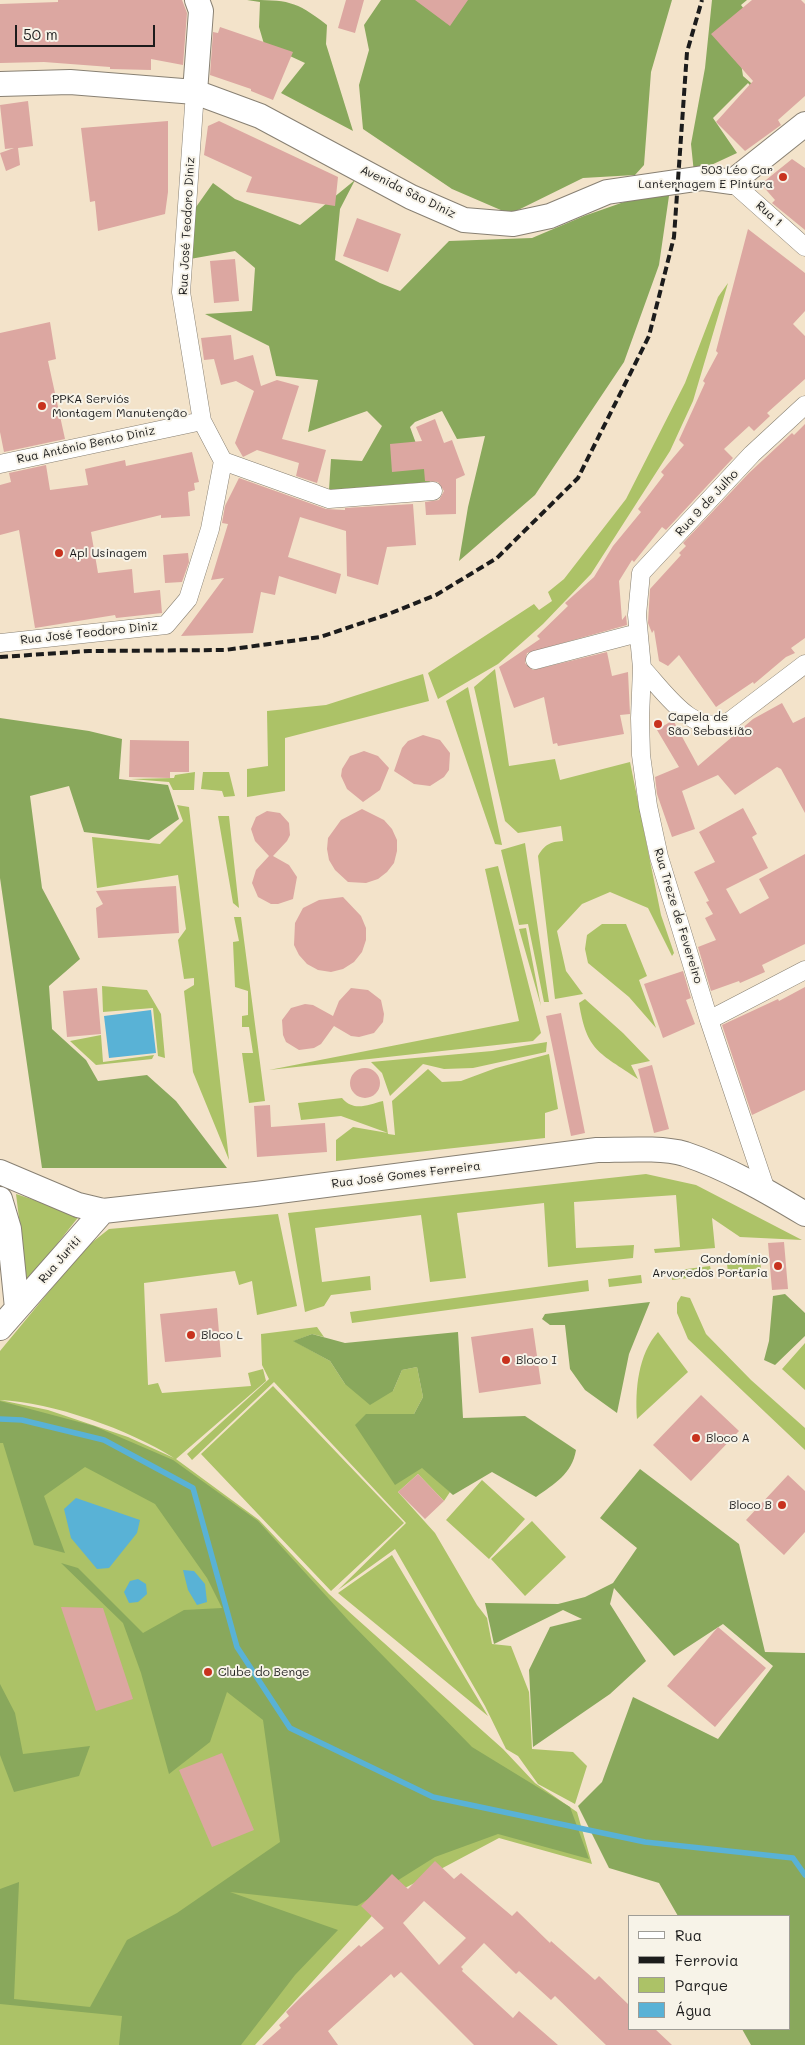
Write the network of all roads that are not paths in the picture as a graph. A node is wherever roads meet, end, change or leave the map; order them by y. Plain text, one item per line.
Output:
1 (197, 0) edge
2 (0, 84) edge
3 (195, 92) junction
4 (805, 124) edge
5 (732, 182) junction
6 (805, 247) edge
7 (805, 404) edge
8 (202, 421) junction
9 (223, 460) junction
10 (0, 464) edge
11 (433, 491) dead end
12 (637, 615) joint
13 (638, 633) junction
14 (0, 643) edge
15 (535, 660) dead end
16 (805, 664) edge
17 (642, 668) junction
18 (805, 970) edge
19 (709, 1020) junction
20 (0, 1172) edge
21 (766, 1190) junction
22 (0, 1199) edge
23 (103, 1211) junction
24 (804, 1212) edge
25 (17, 1308) junction
26 (0, 1328) edge

1 - 3 street
2 - 3 street, Avenida São Diniz
3 - 5 street, Avenida São Diniz
3 - 8 street, Rua José Teodoro Diniz
4 - 5 street
5 - 6 street, Rua 1
7 - 12 street, Rua 9 de Julho
8 - 9 street, Rua José Teodoro Diniz
8 - 10 street, Rua Antônio Bento Diniz
9 - 11 street
9 - 14 street, Rua José Teodoro Diniz
12 - 13 street, Rua Treze de Fevereiro
13 - 15 street
13 - 17 street, Rua Treze de Fevereiro
16 - 17 street
17 - 19 street, Rua Treze de Fevereiro
18 - 19 street
19 - 21 street, Rua Treze de Fevereiro
20 - 23 street, Rua José Gomes Ferreira
21 - 23 street, Rua José Gomes Ferreira
21 - 24 street, Rua José Gomes Ferreira
22 - 25 street
23 - 25 street, Rua Juriti
25 - 26 street, Rua Juriti

